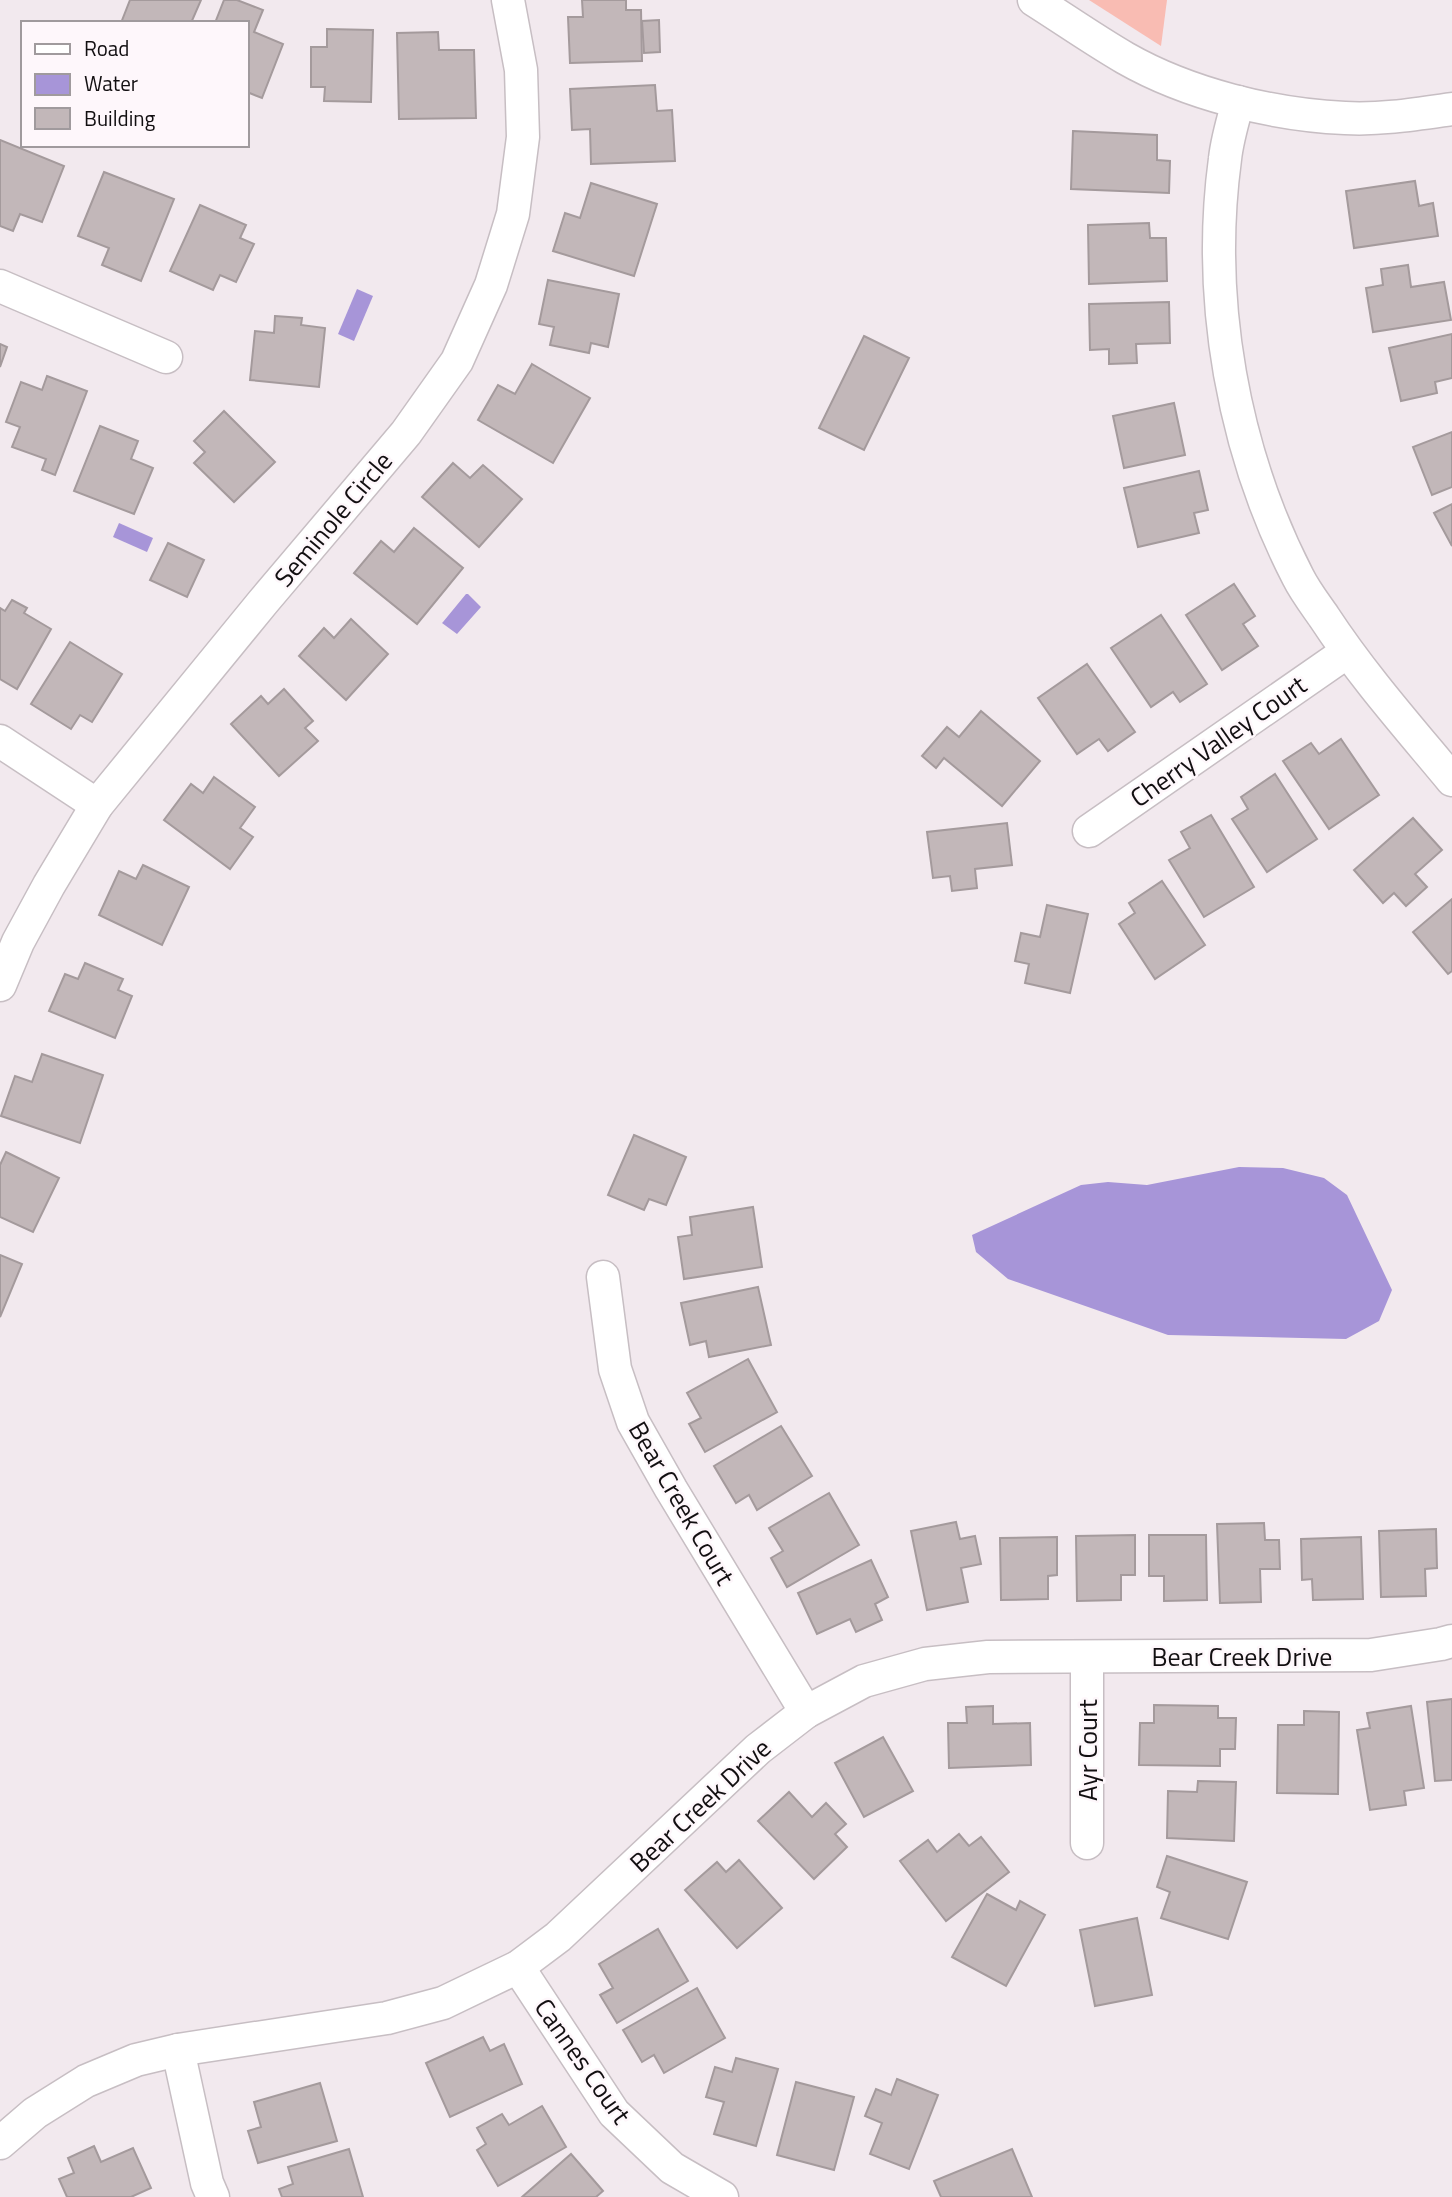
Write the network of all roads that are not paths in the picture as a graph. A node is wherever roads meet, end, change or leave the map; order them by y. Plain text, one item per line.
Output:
1 (508, 0) edge
2 (1034, 0) edge
3 (1238, 102) junction
4 (1452, 109) edge
5 (0, 286) edge
6 (166, 357) dead end
7 (1347, 652) junction
8 (0, 741) edge
9 (1452, 780) edge
10 (97, 805) junction
11 (1089, 831) dead end
12 (0, 985) edge
13 (603, 1278) dead end
14 (1452, 1640) edge
15 (1087, 1657) junction
16 (806, 1712) junction
17 (1087, 1843) dead end
18 (518, 1967) junction
19 (178, 2050) junction
20 (0, 2143) edge
21 (213, 2197) edge
22 (722, 2197) edge

1 - 10 street, Seminole Circle
2 - 3 street
3 - 4 street
3 - 7 street
5 - 6 street
7 - 9 street
7 - 11 street, Cherry Valley Court
8 - 10 street
10 - 12 street, Seminole Circle
13 - 16 street, Bear Creek Court
14 - 15 street, Bear Creek Drive
15 - 16 street, Bear Creek Drive
15 - 17 street, Ayr Court
16 - 18 street, Bear Creek Drive
18 - 19 street, Bear Creek Drive
18 - 22 street, Cannes Court
19 - 20 street, Bear Creek Drive
19 - 21 street

